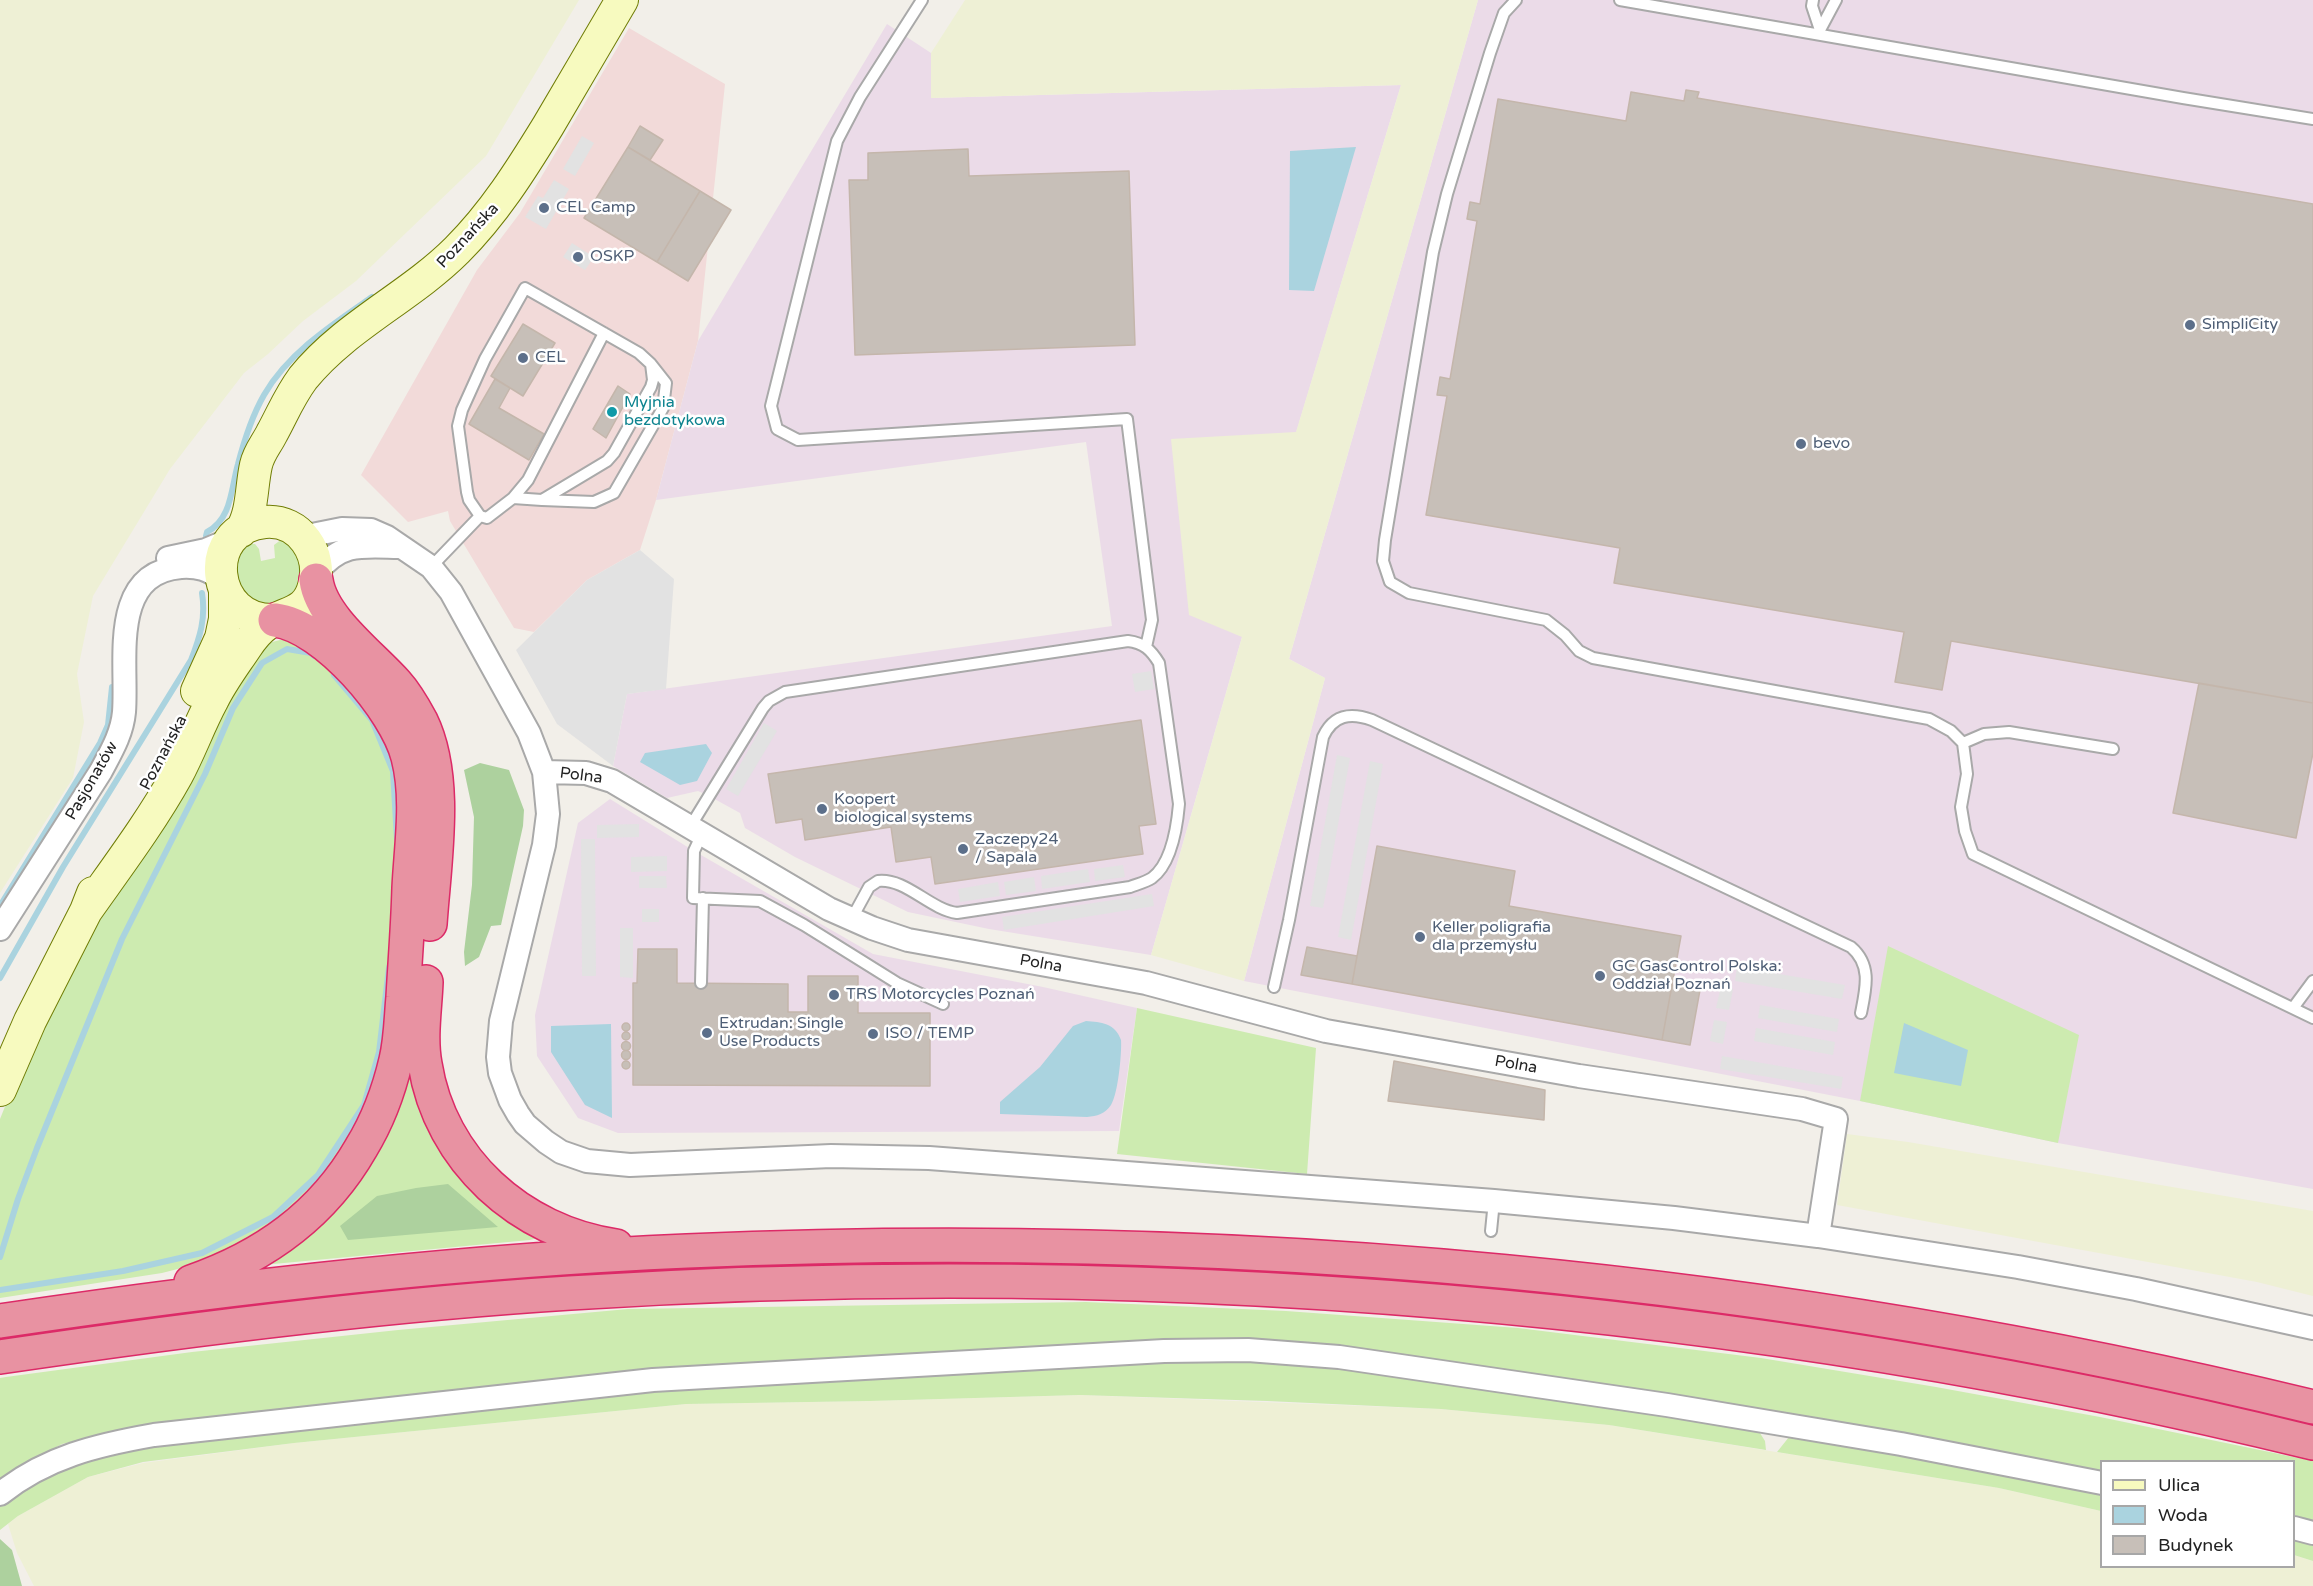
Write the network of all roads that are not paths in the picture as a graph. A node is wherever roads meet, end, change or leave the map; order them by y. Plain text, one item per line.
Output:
1 (622, 0) edge
2 (922, 0) edge
3 (1516, 0) edge
4 (1620, 0) edge
5 (1813, 0) edge
6 (1836, 0) edge
7 (2313, 119) edge
8 (604, 333) junction
9 (651, 364) junction
10 (272, 434) junction
11 (513, 498) junction
12 (542, 500) junction
13 (480, 516) junction
14 (297, 532) junction
15 (236, 535) junction
16 (403, 547) junction
17 (431, 567) junction
18 (316, 576) junction
19 (144, 584) junction
20 (223, 586) junction
21 (274, 620) junction
22 (1146, 646) junction
23 (1963, 743) junction
24 (2113, 749) dead end
25 (544, 772) junction
26 (696, 831) junction
27 (703, 898) junction
28 (86, 911) junction
29 (851, 920) junction
30 (0, 929) edge
31 (2313, 981) edge
32 (701, 983) dead end
33 (1274, 987) dead end
34 (943, 1004) dead end
35 (2293, 1008) junction
36 (1861, 1013) dead end
37 (2313, 1018) edge
38 (0, 1090) edge
39 (1494, 1201) junction
40 (1491, 1231) dead end
41 (1818, 1236) junction
42 (680, 1251) junction
43 (118, 1304) junction
44 (0, 1321) edge
45 (2313, 1328) edge
46 (0, 1357) edge
47 (2313, 1407) edge
48 (2313, 1443) edge
49 (2100, 1483) edge
50 (0, 1494) edge
51 (2295, 1528) edge
52 (2313, 1533) edge

1 - 10 street, Poznańska
2 - 22 lane
3 - 23 lane
4 - 7 lane
5 - 6 lane
8 - 9 lane
8 - 11 lane
8 - 13 lane
9 - 12 lane
9 - 12 lane
10 - 14 street, Poznańska
10 - 15 street, Poznańska
11 - 12 lane
11 - 13 lane
13 - 17 lane
14 - 15 street
14 - 16 street, Polna
14 - 18 street
15 - 19 street, Pasjonatów
15 - 20 street
16 - 17 street, Polna
16 - 18 street
17 - 25 street, Polna
18 - 21 street
18 - 42 highway
19 - 20 street, Pasjonatów
19 - 30 street, Pasjonatów
20 - 21 street
20 - 28 street, Poznańska
21 - 28 street, Poznańska
21 - 43 highway
22 - 26 lane
22 - 29 lane
23 - 24 lane
23 - 35 lane
25 - 26 street, Polna
25 - 39 street
26 - 27 lane
26 - 29 street, Polna
27 - 32 lane
27 - 34 lane
28 - 38 street, Poznańska
29 - 41 street, Polna
31 - 35 lane
33 - 36 lane
35 - 37 lane
39 - 40 lane
39 - 41 street
41 - 45 street
42 - 43 highway
42 - 47 highway
43 - 44 highway
46 - 48 highway
49 - 50 street
51 - 52 street

